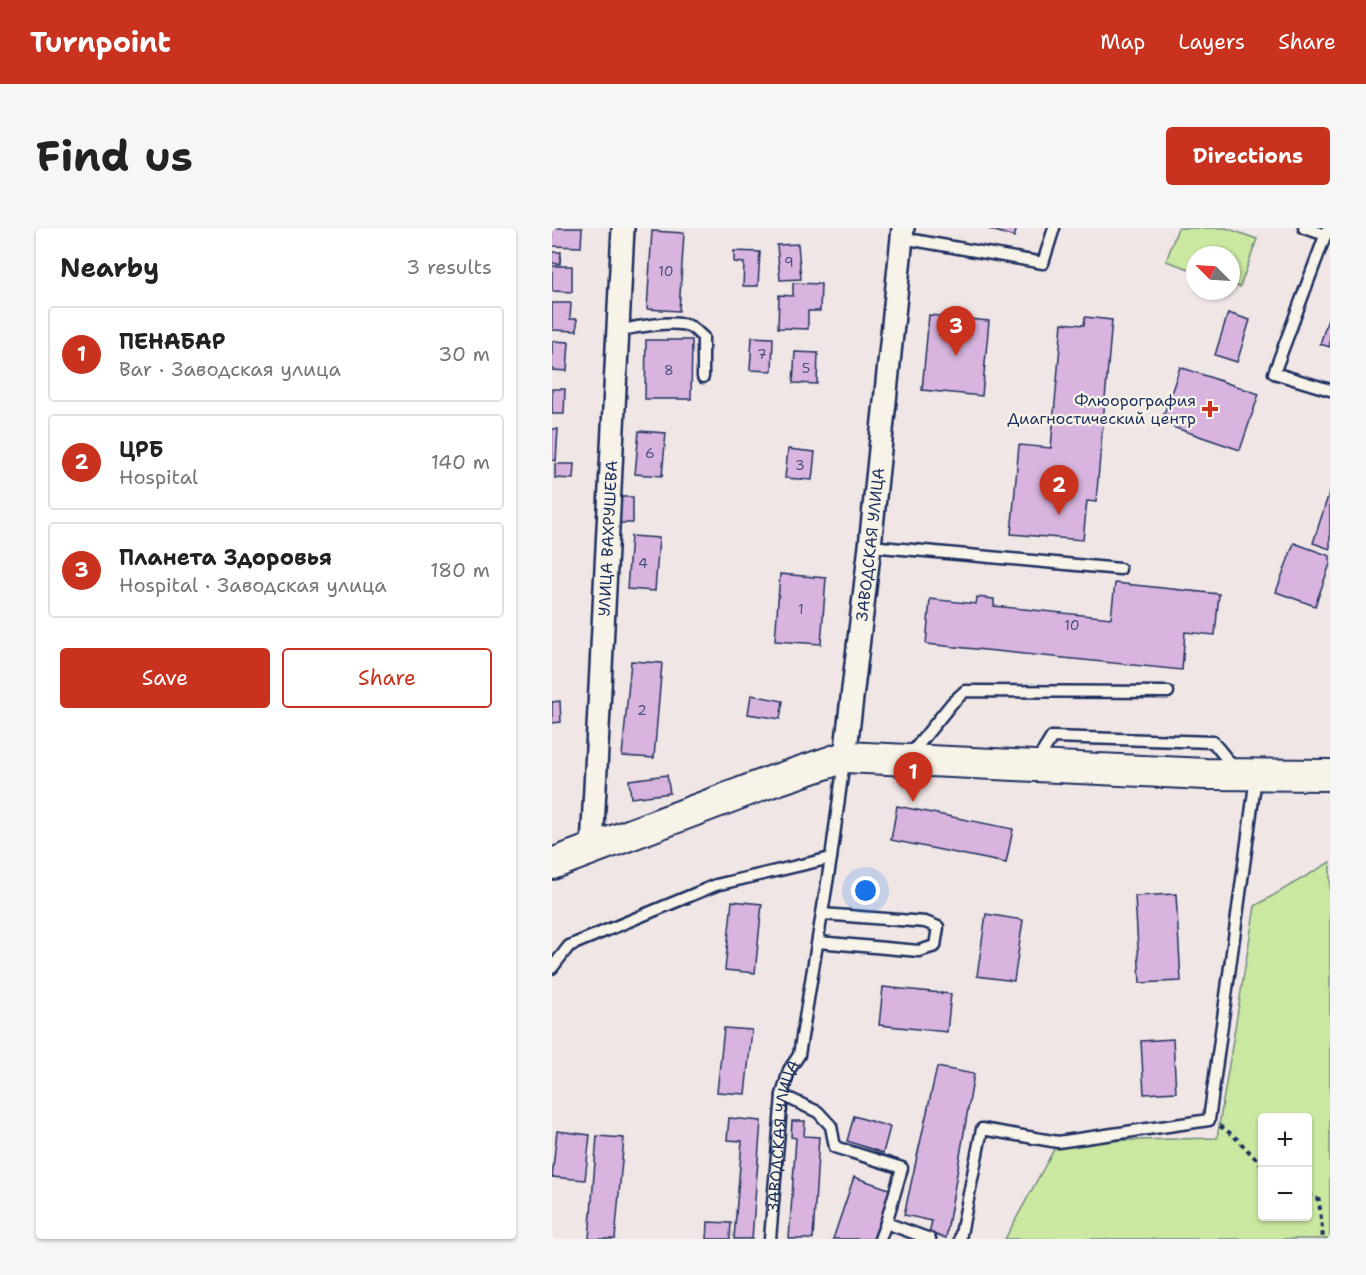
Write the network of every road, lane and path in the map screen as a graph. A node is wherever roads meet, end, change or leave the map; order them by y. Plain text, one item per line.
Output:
1 (623, 228) edge
2 (1054, 228) edge
3 (1304, 228) edge
4 (1327, 231) edge
5 (903, 233) edge
6 (618, 331) junction
7 (703, 376) dead end
8 (1330, 390) edge
9 (870, 546) junction
10 (1120, 568) dead end
11 (1168, 692) dead end
12 (845, 758) junction
13 (906, 760) junction
14 (1247, 774) junction
15 (1330, 775) edge
16 (592, 848) junction
17 (831, 858) junction
18 (552, 864) edge
19 (822, 914) junction
20 (818, 942) junction
21 (552, 968) edge
22 (782, 1095) junction
23 (1209, 1120) junction
24 (1258, 1161) edge
25 (1312, 1196) edge
26 (886, 1223) junction
27 (770, 1239) edge
28 (880, 1239) edge
29 (930, 1239) edge
30 (960, 1239) edge
31 (1323, 1239) edge

1 - 6 street, УЛИЦА ВАХРУШЕВА
2 - 5 lane
3 - 4 lane
4 - 8 lane
5 - 9 street, ЗАВОДСКАЯ УЛИЦА
6 - 7 lane
6 - 16 street, УЛИЦА ВАХРУШЕВА
9 - 10 lane
9 - 12 street, ЗАВОДСКАЯ УЛИЦА
11 - 13 lane
12 - 13 street
12 - 16 street
12 - 17 lane, ЗАВОДСКАЯ УЛИЦА
13 - 14 street
14 - 15 street
14 - 23 lane
16 - 18 street
17 - 19 lane, ЗАВОДСКАЯ УЛИЦА
17 - 21 lane
19 - 20 lane, ЗАВОДСКАЯ УЛИЦА
19 - 20 lane
20 - 22 lane, ЗАВОДСКАЯ УЛИЦА
22 - 26 lane
22 - 27 lane, ЗАВОДСКАЯ УЛИЦА
23 - 24 path
23 - 30 lane
25 - 31 path
26 - 28 lane
26 - 29 lane

